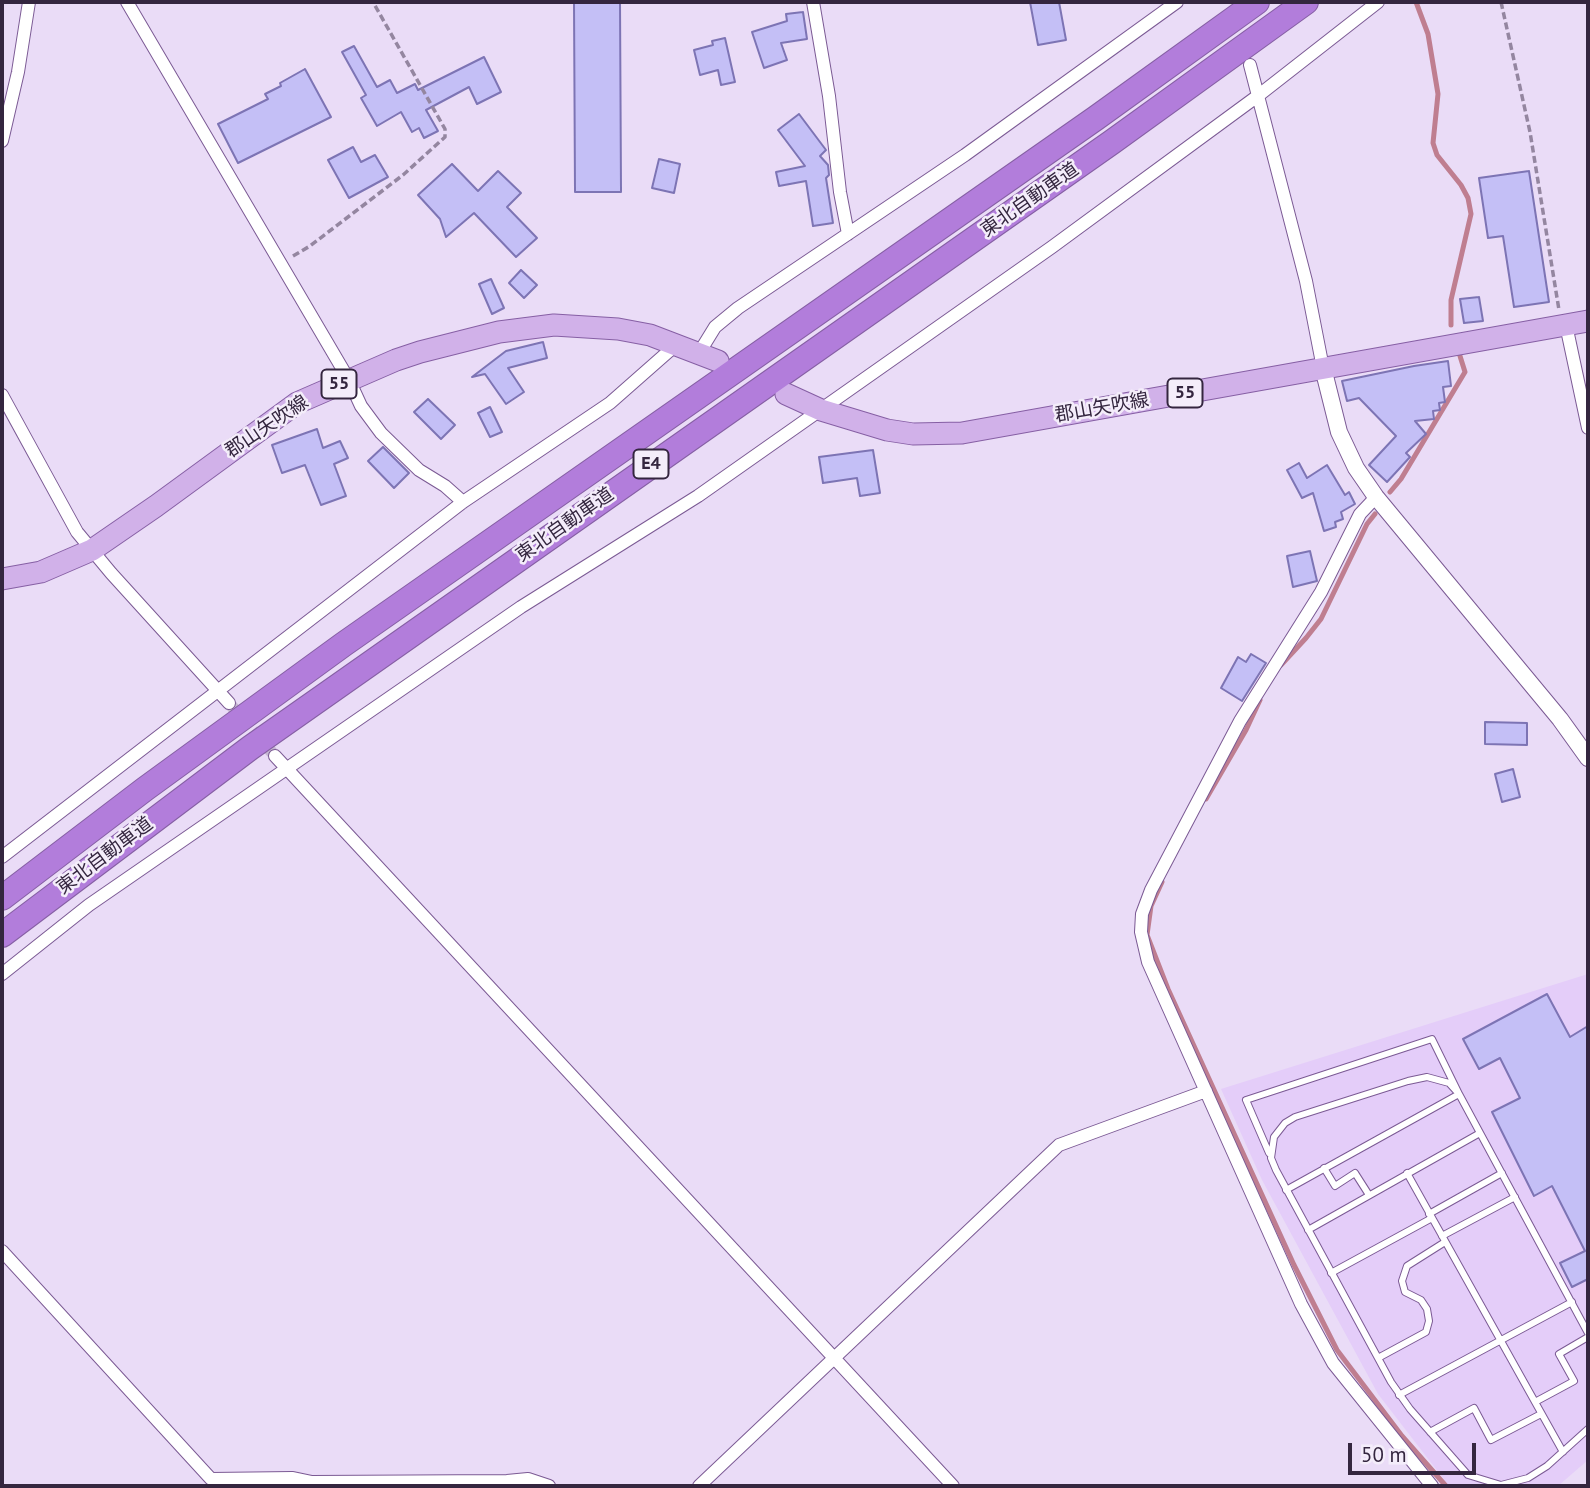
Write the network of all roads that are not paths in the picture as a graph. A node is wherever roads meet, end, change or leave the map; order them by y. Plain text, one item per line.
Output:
1 (29, 2) edge
2 (127, 2) edge
3 (813, 2) edge
4 (1178, 2) edge
5 (1257, 2) edge
6 (1306, 2) edge
7 (1378, 2) edge
8 (1250, 65) dead end
9 (1259, 95) junction
10 (2, 141) edge
11 (848, 234) junction
12 (1588, 321) edge
13 (1564, 325) junction
14 (677, 344) junction
15 (708, 357) joint
16 (1323, 368) junction
17 (349, 380) junction
18 (786, 394) dead end
19 (2, 395) edge
20 (821, 410) junction
21 (1588, 428) edge
22 (1376, 497) junction
23 (463, 502) junction
24 (92, 550) junction
25 (2, 579) edge
26 (217, 690) junction
27 (229, 702) tunnel mouth
28 (275, 756) tunnel mouth
29 (1588, 758) edge
30 (288, 769) junction
31 (2, 857) edge
32 (2, 898) edge
33 (2, 935) edge
34 (2, 974) edge
35 (1206, 1091) junction
36 (1459, 1094) junction
37 (1480, 1133) junction
38 (1271, 1158) junction
39 (1324, 1168) junction
40 (1407, 1173) junction
41 (1502, 1173) junction
42 (1286, 1189) junction
43 (1369, 1195) junction
44 (1515, 1197) junction
45 (1431, 1216) junction
46 (1308, 1230) junction
47 (1444, 1239) junction
48 (2, 1251) edge
49 (1331, 1273) junction
50 (1572, 1302) junction
51 (1588, 1335) edge
52 (1500, 1341) junction
53 (834, 1358) junction
54 (1378, 1358) junction
55 (1399, 1395) junction
56 (1535, 1402) junction
57 (1541, 1414) junction
58 (1588, 1429) edge
59 (1430, 1433) junction
60 (1563, 1452) junction
61 (550, 1486) edge
62 (699, 1486) edge
63 (953, 1486) edge
64 (1433, 1486) edge

1 - 10 street
2 - 17 street
3 - 11 street
4 - 11 street
5 - 32 highway, 東北自動車道 / E4
6 - 33 highway, 東北自動車道 / E4
7 - 9 street
8 - 9 street
9 - 16 street
9 - 20 street
11 - 15 street
12 - 13 main road, 郡山矢吹線 / 55
13 - 16 main road, 郡山矢吹線 / 55
13 - 21 street
14 - 15 main road, 郡山矢吹線 / 55
14 - 17 main road, 郡山矢吹線 / 55
14 - 23 street
16 - 20 main road, 郡山矢吹線 / 55
16 - 22 street
17 - 23 street
17 - 24 main road, 郡山矢吹線 / 55
18 - 20 main road, 郡山矢吹線 / 55
19 - 24 street
20 - 30 street
22 - 29 street
22 - 35 street
23 - 26 street
24 - 25 main road, 郡山矢吹線 / 55
24 - 26 street
26 - 27 street
26 - 31 street
28 - 30 street
30 - 34 street
30 - 53 street
35 - 53 street
35 - 64 street
36 - 37 lane
36 - 38 lane
36 - 38 lane
36 - 39 lane
37 - 40 lane
37 - 41 lane
38 - 42 lane
39 - 42 lane
39 - 43 lane
40 - 43 lane
40 - 45 lane
41 - 44 lane
41 - 45 lane
42 - 46 lane
43 - 46 lane
44 - 47 lane
44 - 50 lane
45 - 47 lane
45 - 49 lane
46 - 49 lane
47 - 52 lane
47 - 54 lane
48 - 61 street
49 - 54 lane
50 - 51 lane
50 - 52 lane
51 - 56 lane
52 - 55 lane
52 - 56 lane
53 - 62 street
53 - 63 street
54 - 55 lane
55 - 59 lane
56 - 57 lane
57 - 59 lane
57 - 60 lane
58 - 60 lane
59 - 60 lane

